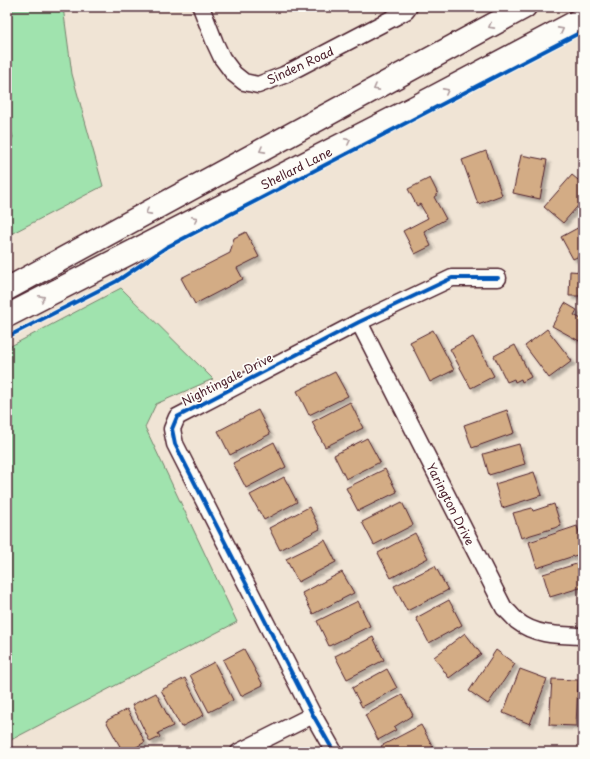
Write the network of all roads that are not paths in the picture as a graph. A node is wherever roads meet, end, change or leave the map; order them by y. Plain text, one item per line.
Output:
1 (201, 7) edge
2 (409, 7) edge
3 (525, 7) edge
4 (583, 18) edge
5 (498, 278) dead end
6 (7, 289) edge
7 (7, 316) edge
8 (359, 322) junction
9 (583, 636) edge
10 (312, 715) junction
11 (239, 752) edge
12 (334, 752) edge

1 - 2 street, Sinden Road
3 -> 6 main road
7 -> 4 main road, Shellard Lane
5 - 8 street, Nightingale Drive
8 - 9 street, Yarington Drive
8 - 10 street, Nightingale Drive
10 - 11 street
10 - 12 street, Nightingale Drive

